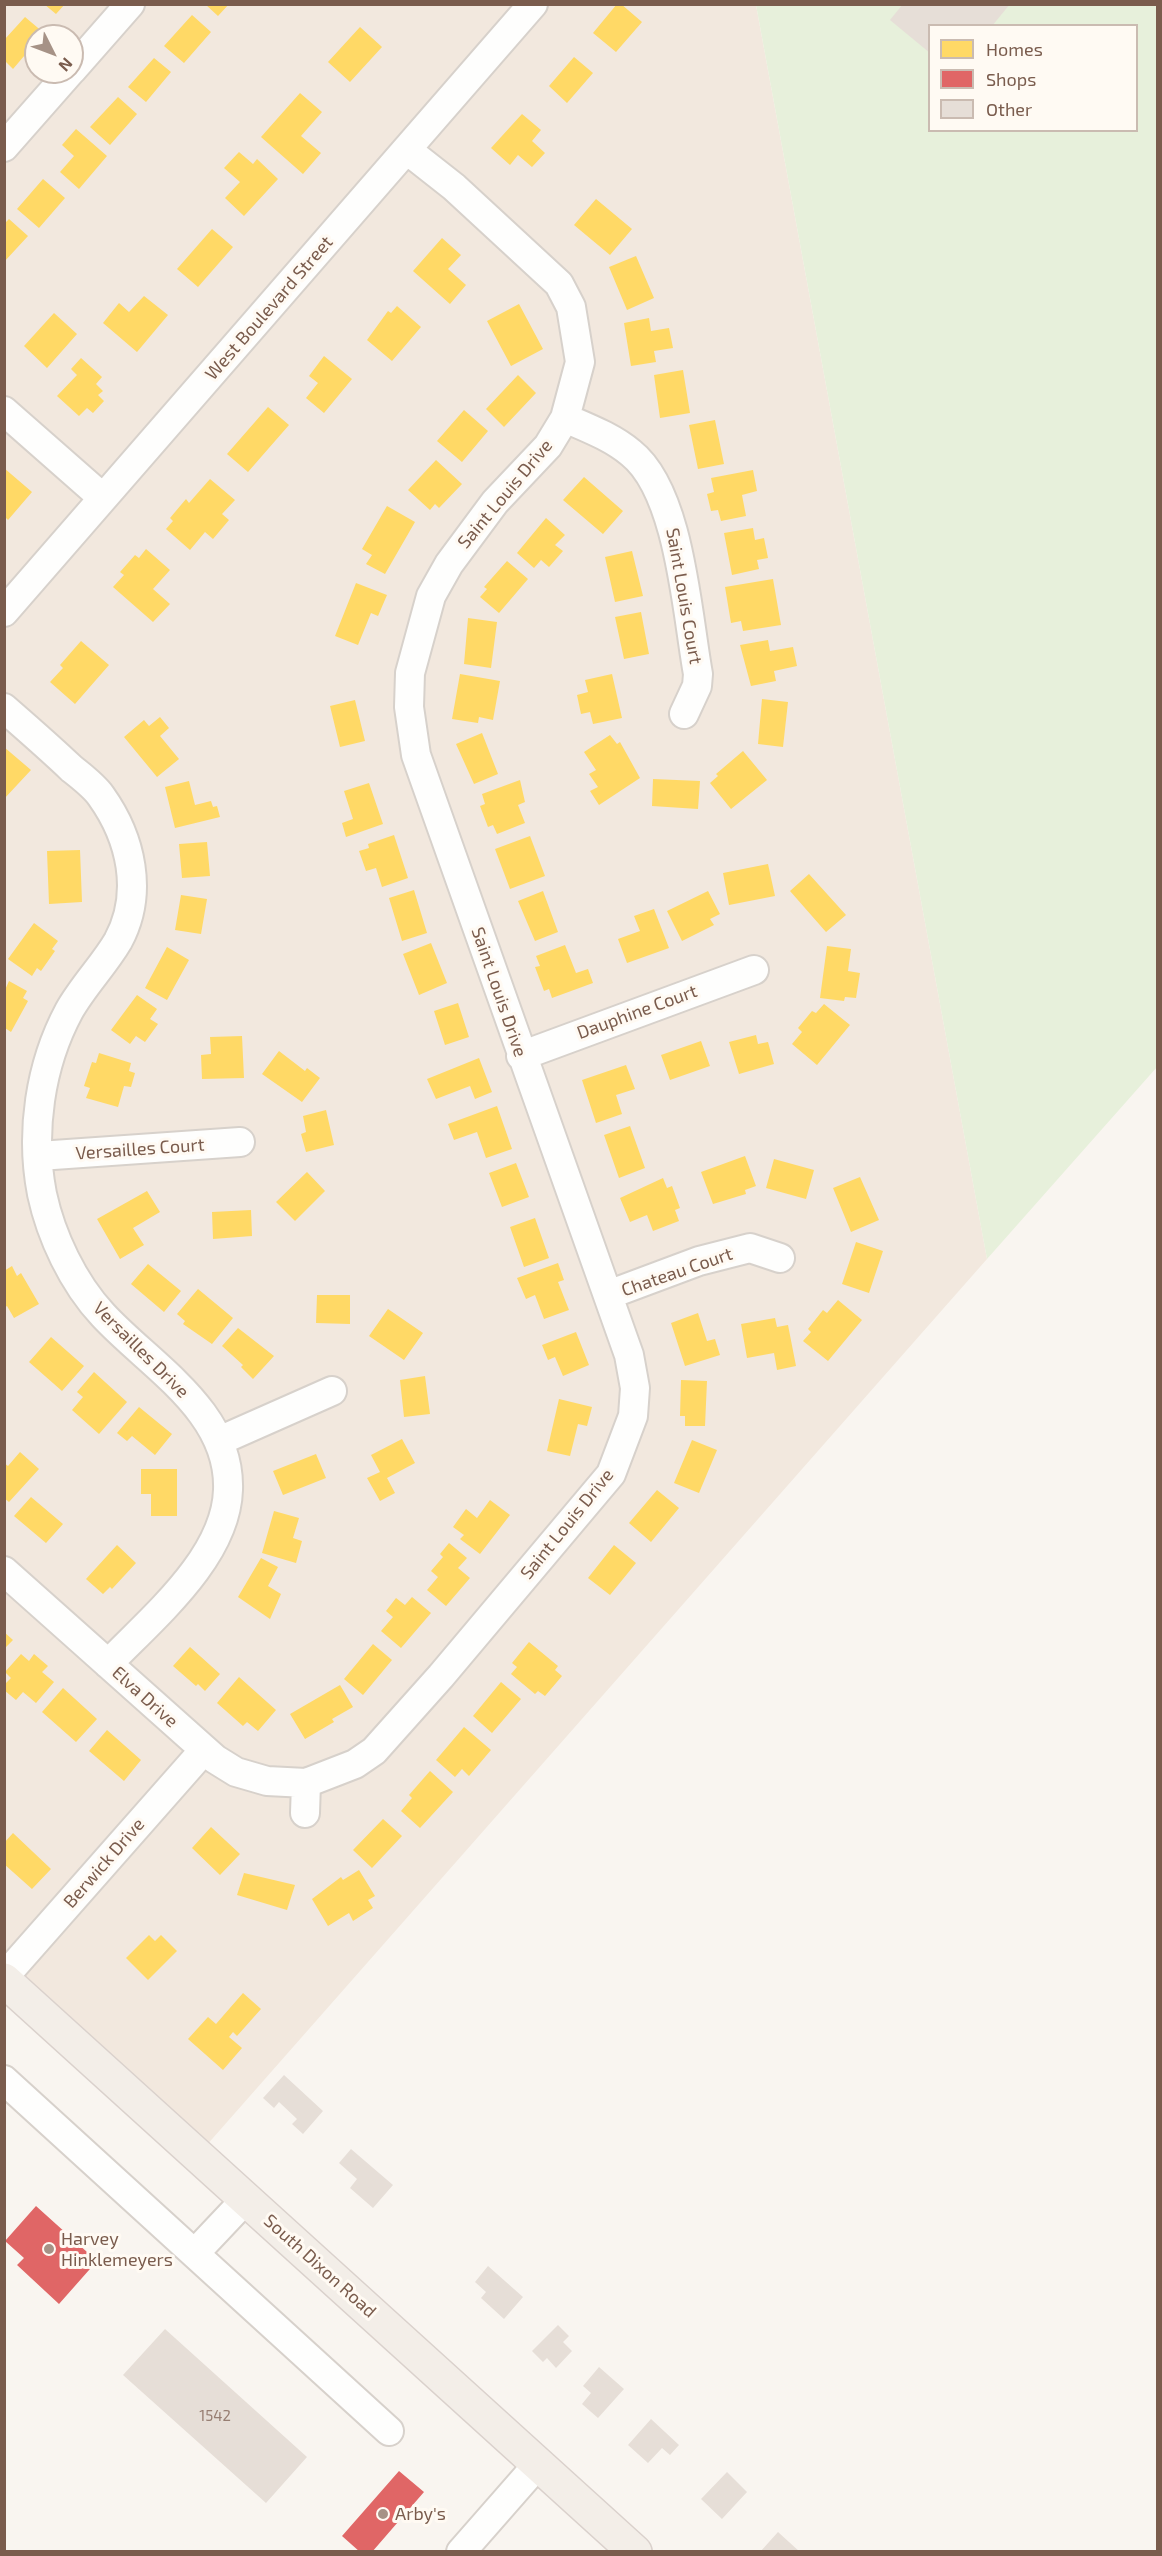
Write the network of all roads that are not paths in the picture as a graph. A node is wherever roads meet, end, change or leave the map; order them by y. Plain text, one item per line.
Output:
1 (130, 4) edge
2 (533, 4) edge
3 (84, 56) edge
4 (60, 84) edge
5 (4, 147) edge
6 (406, 150) junction
7 (4, 411) edge
8 (566, 418) junction
9 (103, 498) junction
10 (4, 612) edge
11 (4, 708) edge
12 (684, 714) dead end
13 (754, 970) dead end
14 (521, 1056) junction
15 (240, 1142) dead end
16 (39, 1156) junction
17 (780, 1258) dead end
18 (608, 1295) junction
19 (332, 1391) dead end
20 (219, 1441) junction
21 (4, 1571) edge
22 (108, 1664) junction
23 (204, 1750) junction
24 (306, 1783) junction
25 (305, 1813) dead end
26 (4, 1978) edge
27 (4, 2080) edge
28 (246, 2199) junction
29 (195, 2253) junction
30 (389, 2431) dead end
31 (539, 2463) junction
32 (461, 2552) edge
33 (635, 2552) edge

1 - 3 street
2 - 6 street, West Boulevard Street
4 - 5 street
6 - 8 street, Saint Louis Drive
6 - 9 street, West Boulevard Street
7 - 9 street
8 - 12 street, Saint Louis Court
8 - 14 street, Saint Louis Drive
9 - 10 street, West Boulevard Street
11 - 16 street, Versailles Drive
13 - 14 street, Dauphine Court
14 - 18 street, Saint Louis Drive
15 - 16 street, Versailles Court
16 - 20 street, Versailles Drive
17 - 18 street, Chateau Court
18 - 24 street, Saint Louis Drive
19 - 20 street
20 - 22 street, Versailles Drive
21 - 22 street, Elva Drive
22 - 23 street, Elva Drive
23 - 24 street, Elva Drive
23 - 26 street, Berwick Drive
24 - 25 street
26 - 28 main road, South Dixon Road
27 - 29 street
28 - 29 street
28 - 31 main road, South Dixon Road
29 - 30 street
31 - 32 street
31 - 33 main road, South Dixon Road

